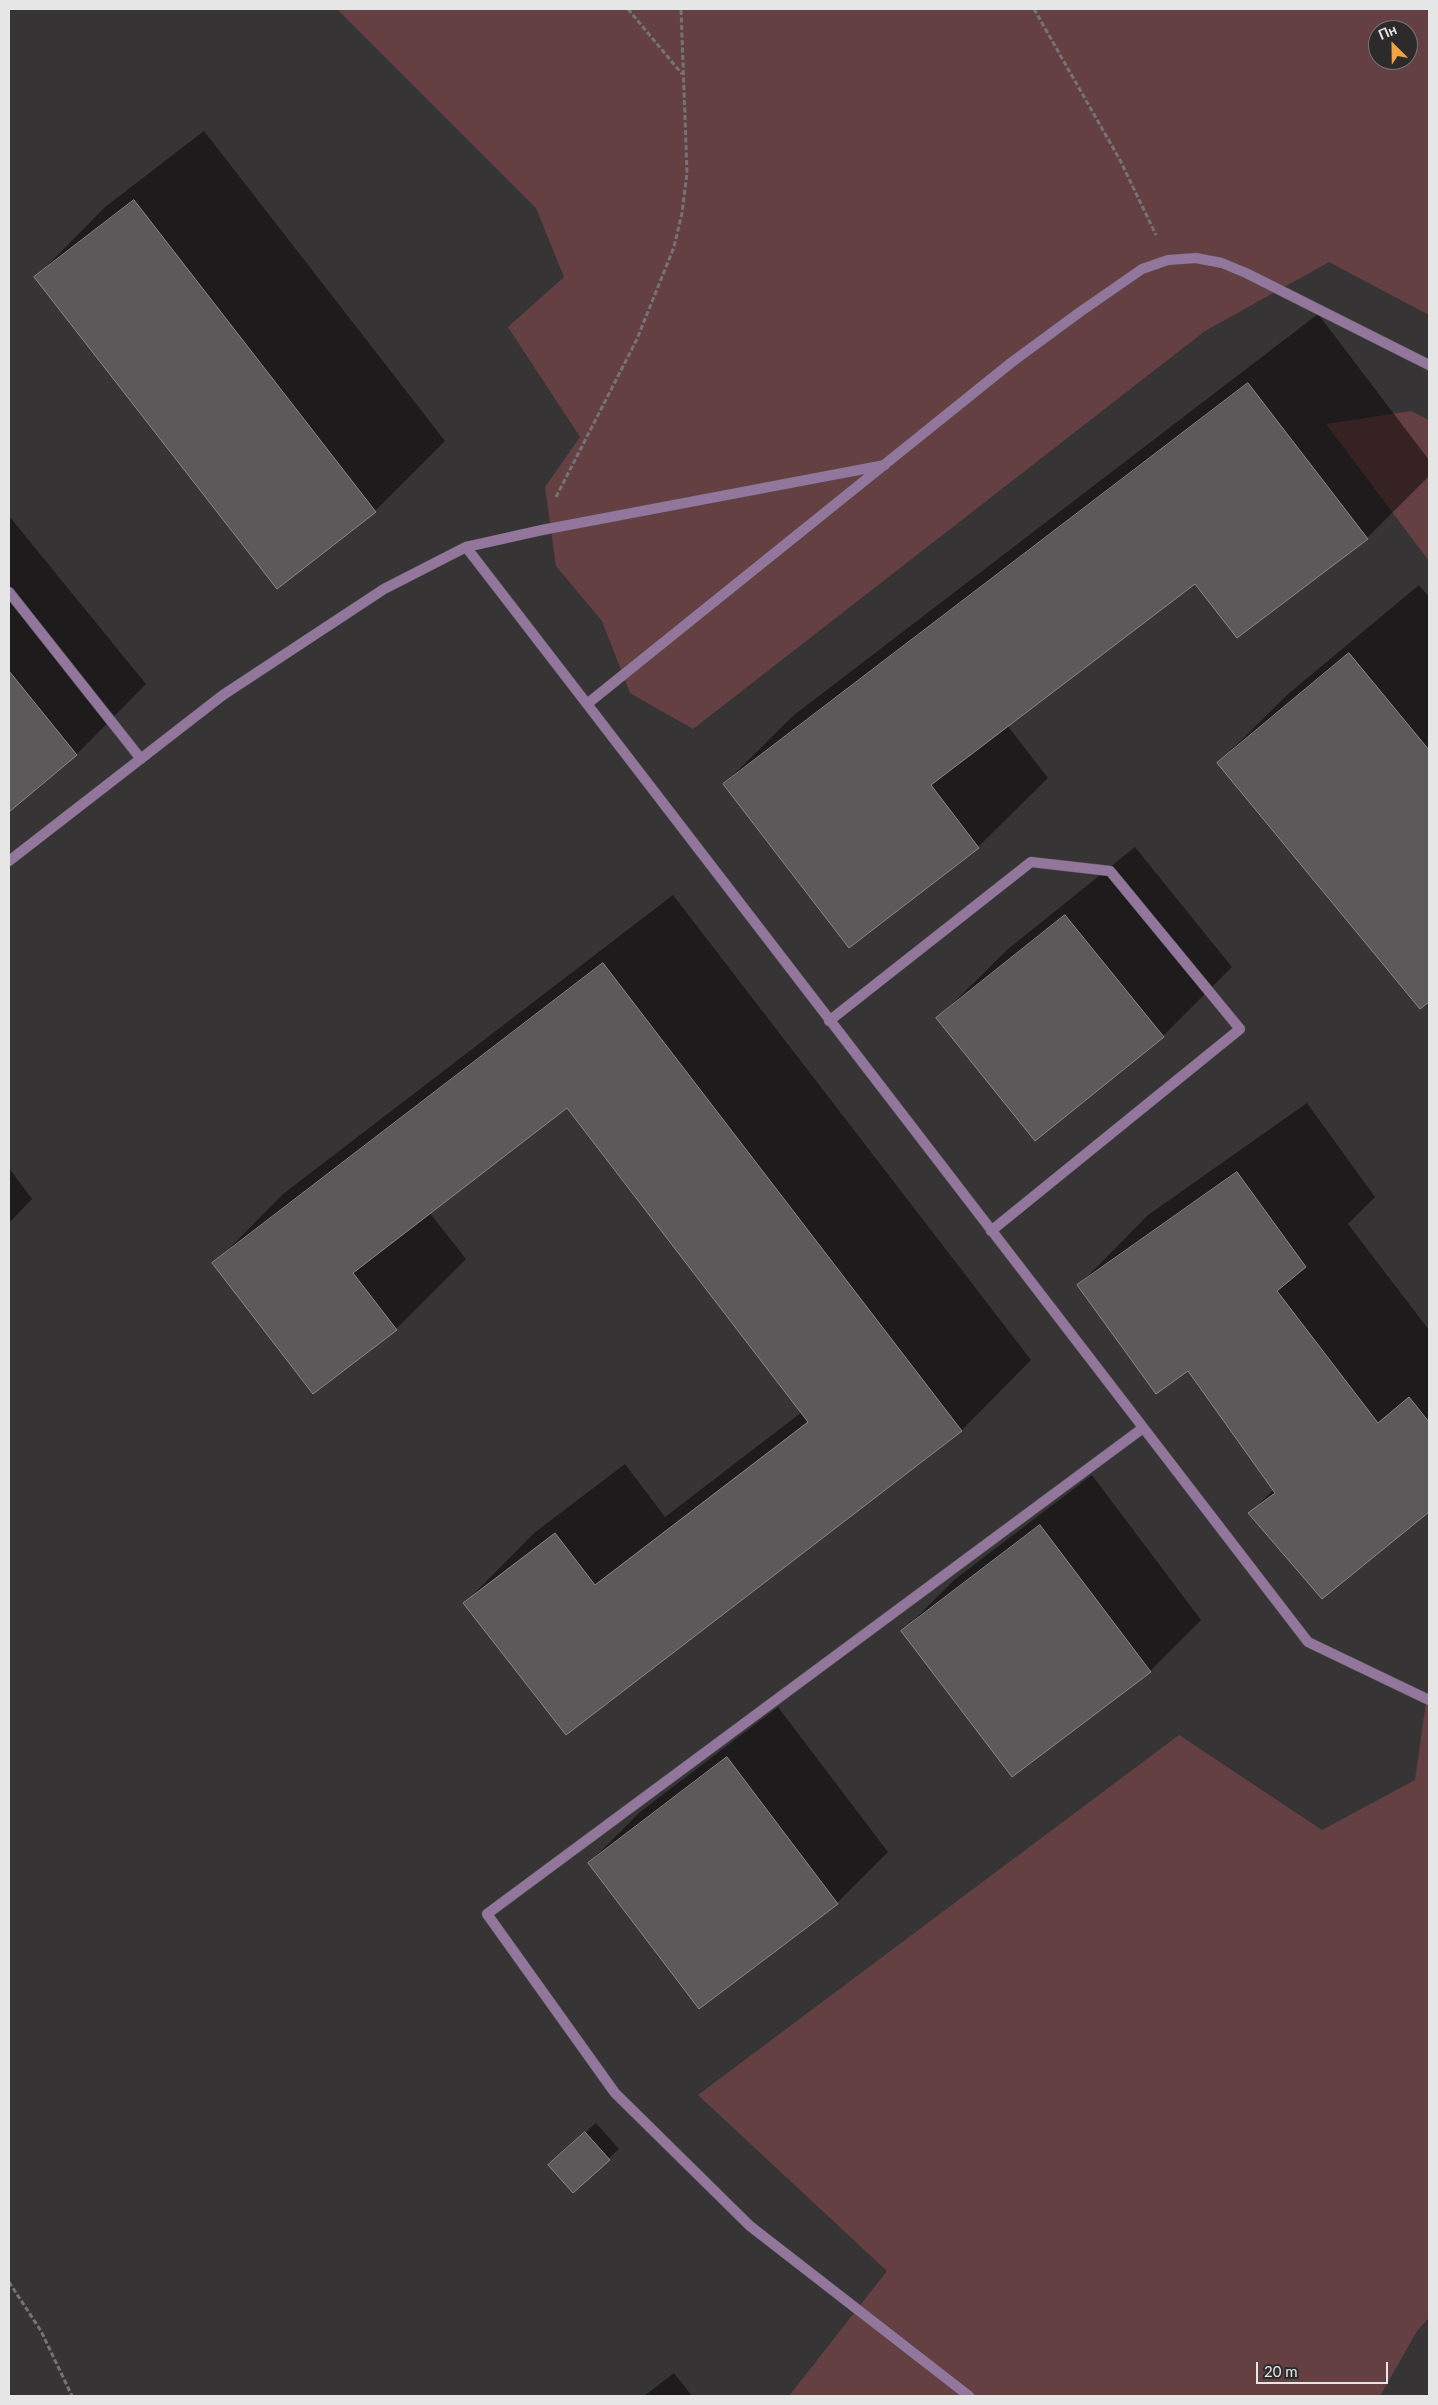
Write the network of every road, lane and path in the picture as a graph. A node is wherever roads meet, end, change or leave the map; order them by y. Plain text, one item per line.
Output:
1 (628, 9) edge
2 (680, 9) edge
3 (1034, 9) edge
4 (683, 74) junction
5 (1168, 260) junction
6 (1429, 365) edge
7 (888, 464) junction
8 (542, 530) junction
9 (466, 547) junction
10 (9, 592) edge
11 (586, 704) junction
12 (140, 759) junction
13 (9, 861) edge
14 (829, 1021) junction
15 (991, 1231) junction
16 (1143, 1428) junction
17 (1429, 1700) edge
18 (9, 2282) edge
19 (72, 2396) edge
20 (969, 2396) edge

1 - 4 path
2 - 4 path
3 - 5 path
4 - 8 path
5 - 6 lane
5 - 7 lane
7 - 8 lane
7 - 11 lane
8 - 9 lane
9 - 11 lane
9 - 12 lane
10 - 12 lane
11 - 14 lane
12 - 13 lane
14 - 15 lane
14 - 15 lane
15 - 16 lane
16 - 17 lane
16 - 20 lane
18 - 19 path

